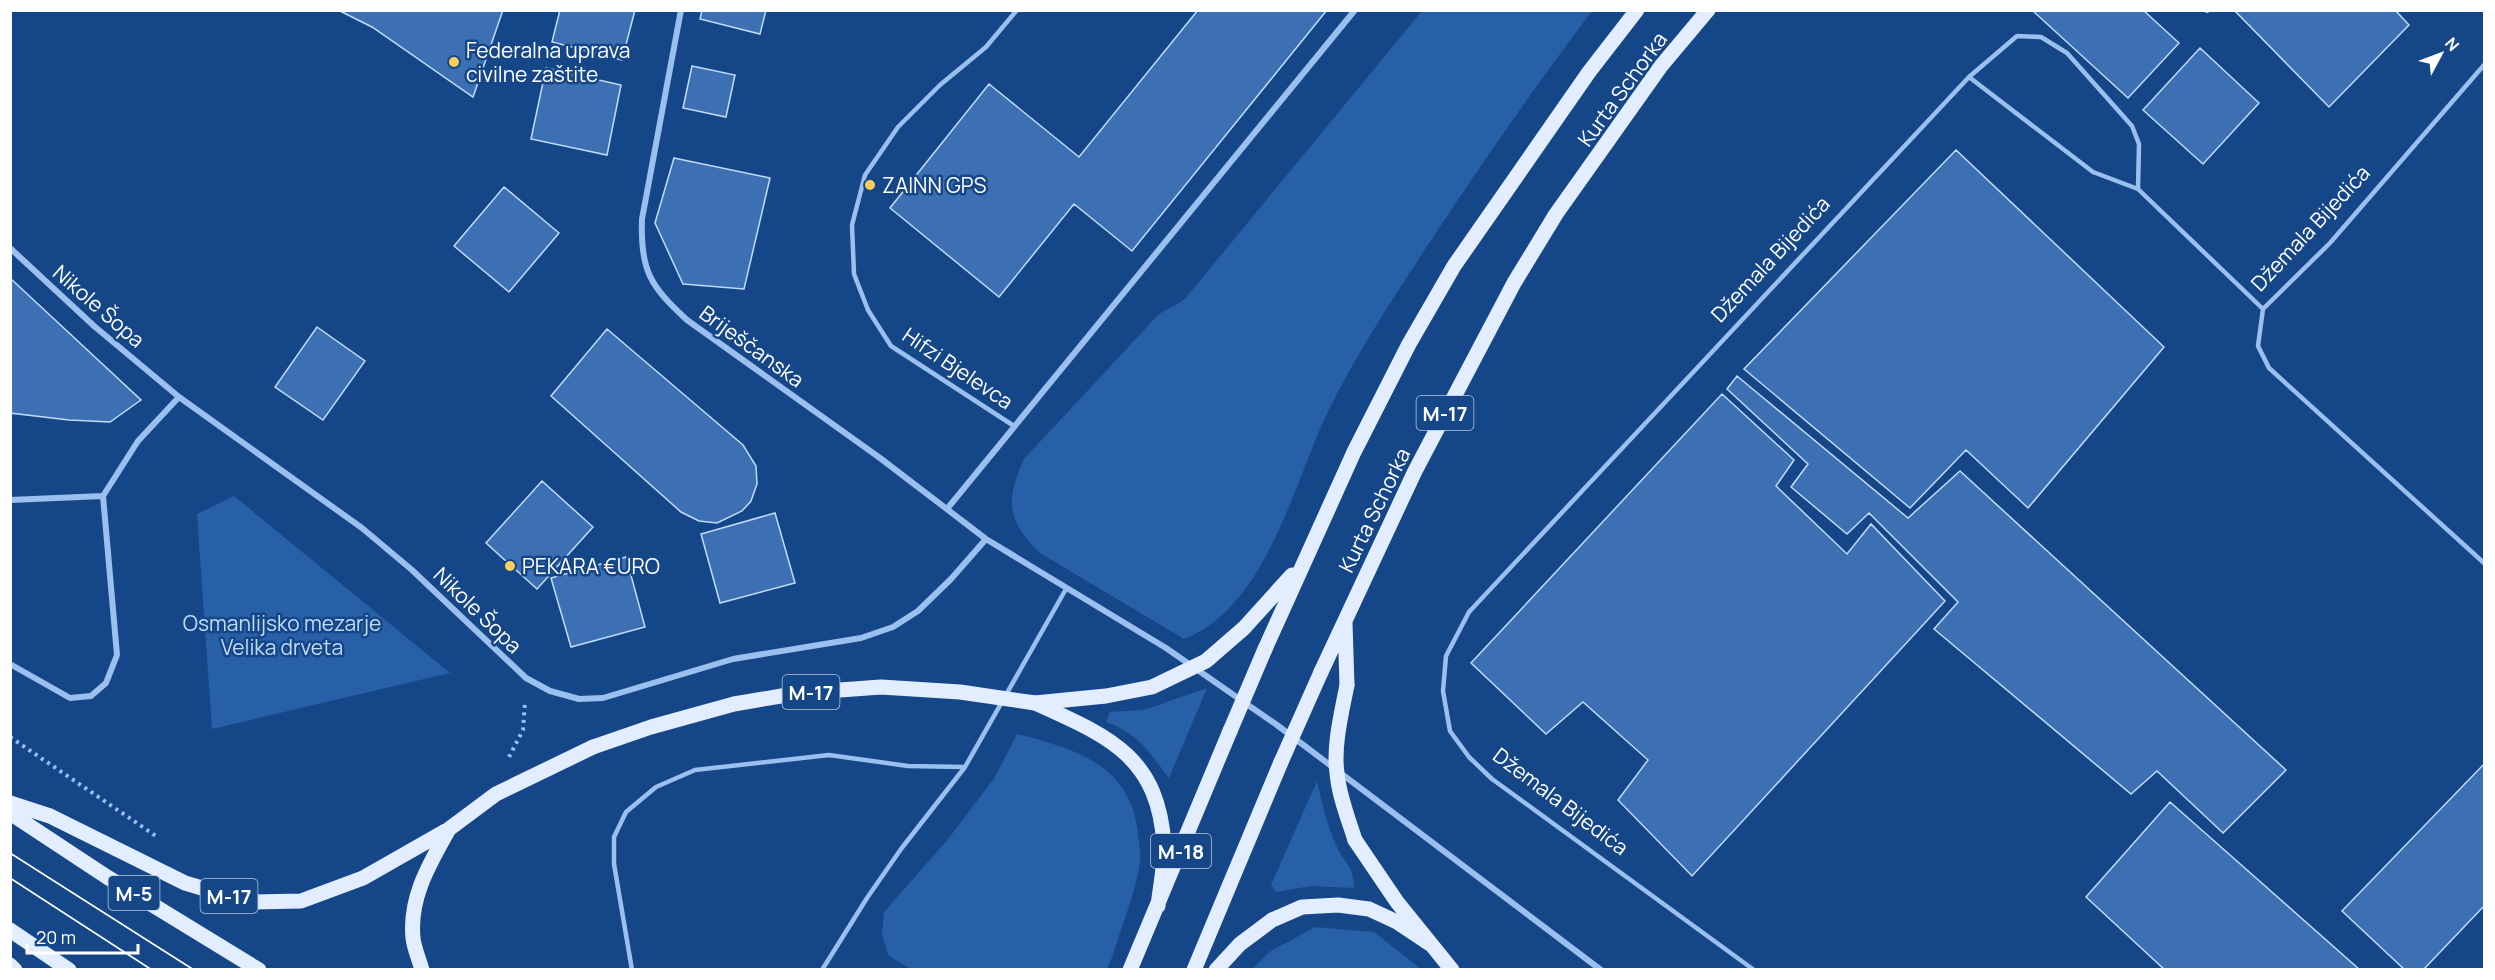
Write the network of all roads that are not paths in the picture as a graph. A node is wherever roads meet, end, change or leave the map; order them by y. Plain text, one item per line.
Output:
1 (681, 10) edge
2 (1017, 10) edge
3 (1355, 10) edge
4 (1636, 10) edge
5 (1708, 10) edge
6 (2484, 65) edge
7 (1969, 77) junction
8 (2138, 189) junction
9 (10, 248) edge
10 (2263, 309) junction
11 (179, 397) junction
12 (1014, 426) junction
13 (103, 496) junction
14 (10, 500) edge
15 (947, 509) junction
16 (986, 539) junction
17 (2484, 563) edge
18 (1300, 567) junction
19 (1065, 589) junction
20 (1345, 617) junction
21 (10, 664) edge
22 (1035, 703) junction
23 (965, 767) junction
24 (10, 803) edge
25 (10, 813) edge
26 (449, 829) junction
27 (1158, 906) junction
28 (10, 930) edge
29 (1430, 944) junction
30 (10, 965) edge
31 (15, 969) edge
32 (69, 969) edge
33 (259, 969) edge
34 (422, 969) edge
35 (632, 969) edge
36 (822, 969) edge
37 (1130, 969) edge
38 (1194, 969) edge
39 (1216, 969) edge
40 (1452, 969) edge
41 (1601, 969) edge
42 (1754, 969) edge

1 - 15 street, Briješčanska
2 - 12 lane, Hifzi Bjelevca
3 - 12 street, Hifzi Bjelevca
4 - 18 main road, Kurta Schorka / M-17
5 - 20 main road, Kurta Schorka / M-17
6 - 10 lane, Džemala Bijedića
7 - 8 lane, Džemala Bijedića
7 - 8 lane
7 - 42 lane, Džemala Bijedića
8 - 10 lane, Džemala Bijedića
9 - 11 street, Nikole Šopa
10 - 17 lane
11 - 13 street
11 - 16 street, Nikole Šopa
12 - 15 street, Hifzi Bjelevca
13 - 14 street
13 - 21 street
15 - 16 street, Briješčanska
16 - 19 street, Briješčanska
18 - 22 main road, M-17, bridge
18 - 27 main road, Kurta Schorka / M-18, bridge
19 - 23 lane
19 - 41 street
20 - 29 main road, bridge
20 - 38 main road, Kurta Schorka / M-17, bridge
22 - 26 main road, M-17, bridge
22 - 27 main road
23 - 35 lane
23 - 36 lane
24 - 26 main road, M-17
25 - 33 main road, M-5
26 - 34 main road
27 - 37 main road, Kurta Schorka / M-18
28 - 32 main road
29 - 39 main road
29 - 40 main road
30 - 31 main road

